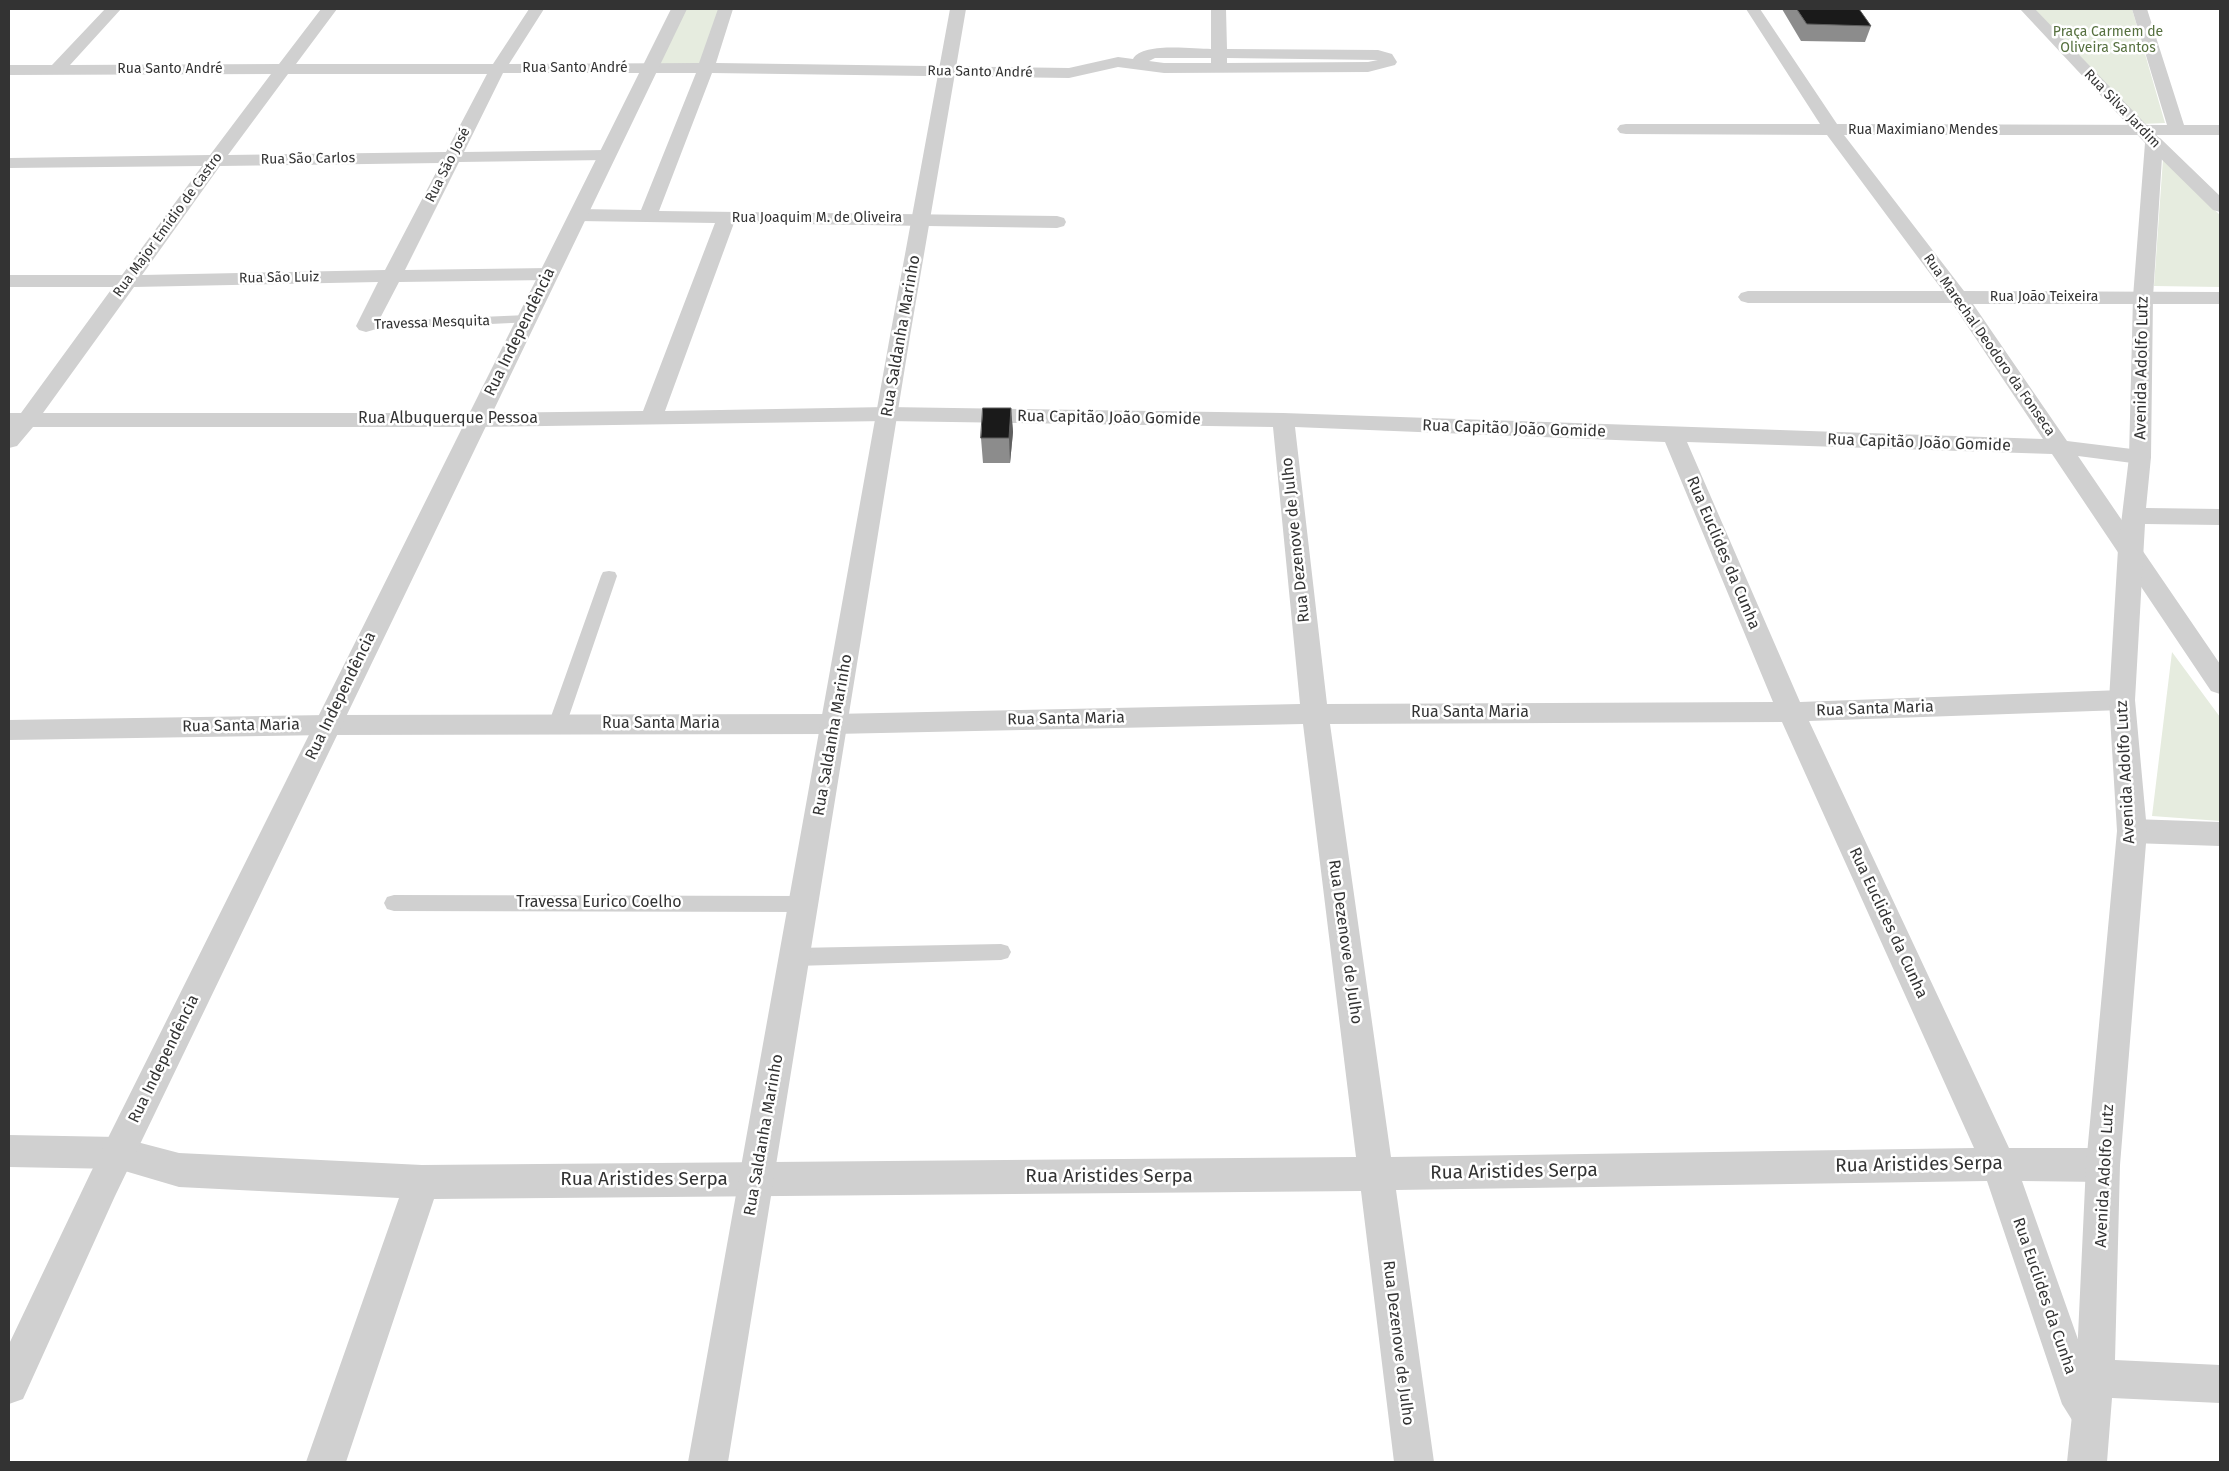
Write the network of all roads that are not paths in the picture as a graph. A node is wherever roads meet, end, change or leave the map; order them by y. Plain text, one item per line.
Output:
1 (113, 9) edge
2 (329, 9) edge
3 (536, 9) edge
4 (679, 9) edge
5 (726, 9) edge
6 (958, 9) edge
7 (1218, 9) edge
8 (1753, 9) edge
9 (2027, 9) edge
10 (2140, 9) edge
11 (1219, 61) junction
12 (1311, 61) dead end
13 (284, 68) junction
14 (498, 68) junction
15 (650, 68) junction
16 (706, 68) junction
17 (57, 69) junction
18 (9, 70) edge
19 (947, 71) junction
20 (1626, 130) dead end
21 (1832, 130) junction
22 (2177, 130) junction
23 (2220, 130) edge
24 (2148, 136) junction
25 (607, 155) junction
26 (452, 157) junction
27 (216, 160) junction
28 (9, 163) edge
29 (2220, 206) edge
30 (578, 215) junction
31 (648, 216) junction
32 (728, 217) junction
33 (921, 218) junction
34 (1057, 222) dead end
35 (548, 274) junction
36 (392, 275) junction
37 (9, 281) edge
38 (127, 282) junction
39 (1748, 297) dead end
40 (1958, 297) junction
41 (2143, 297) junction
42 (2220, 298) edge
43 (527, 319) junction
44 (366, 326) joint
45 (887, 414) junction
46 (652, 416) junction
47 (18, 420) edge
48 (477, 420) junction
49 (1283, 420) junction
50 (1673, 436) junction
51 (9, 441) edge
52 (2060, 447) junction
53 (2140, 457) junction
54 (2135, 516) junction
55 (2220, 517) edge
56 (2130, 548) junction
57 (609, 576) dead end
58 (2220, 684) edge
59 (2122, 700) junction
60 (1791, 712) junction
61 (1315, 714) junction
62 (557, 724) junction
63 (834, 724) junction
64 (327, 725) junction
65 (9, 730) edge
66 (2132, 831) junction
67 (2220, 834) edge
68 (394, 902) dead end
69 (804, 904) junction
70 (1001, 952) dead end
71 (795, 958) junction
72 (9, 1152) edge
73 (118, 1153) junction
74 (1999, 1164) junction
75 (2104, 1165) junction
76 (1376, 1174) junction
77 (756, 1179) junction
78 (422, 1182) junction
79 (2220, 1384) edge
80 (9, 1385) edge
81 (2093, 1396) junction
82 (326, 1462) edge
83 (708, 1462) edge
84 (1414, 1462) edge
85 (2087, 1462) edge

1 - 17 street
2 - 13 street, Rua Major Emídio de Castro
3 - 14 street, Rua São José
4 - 15 street, Rua Independência
5 - 16 street
6 - 19 street, Rua Saldanha Marinho
7 - 11 street
8 - 21 street, Rua Marechal Deodoro da Fonseca
9 - 24 street, Rua Silva Jardim
10 - 22 street
11 - 12 street, Rua Santo André
11 - 19 street, Rua Santo André
13 - 14 street, Rua Santo André
13 - 17 street, Rua Santo André
13 - 27 street, Rua Major Emídio de Castro
14 - 15 street, Rua Santo André
14 - 26 street, Rua São José
15 - 16 street, Rua Santo André
15 - 25 street, Rua Independência
16 - 19 street, Rua Santo André
16 - 31 street
17 - 18 street, Rua Santo André
19 - 33 street, Rua Saldanha Marinho
20 - 21 street, Rua Maximiano Mendes
21 - 24 street, Rua Maximiano Mendes
21 - 40 street, Rua Marechal Deodoro da Fonseca
22 - 23 street, Rua Maximiano Mendes
22 - 24 street, Rua Maximiano Mendes
24 - 29 street, Rua Silva Jardim
24 - 41 street, Avenida Adolfo Lutz
25 - 26 street, Rua São Carlos
25 - 30 street, Rua Independência
26 - 27 street, Rua São Carlos
26 - 36 street, Rua São José
27 - 28 street, Rua São Carlos
27 - 38 street, Rua Major Emídio de Castro
30 - 31 street, Rua Joaquim M. de Oliveira
30 - 35 street, Rua Independência
31 - 32 street, Rua Joaquim M. de Oliveira
32 - 33 street, Rua Joaquim M. de Oliveira
32 - 46 street
33 - 34 street, Rua Joaquim M. de Oliveira
33 - 45 street, Rua Saldanha Marinho
35 - 36 street, Rua São Luiz
35 - 43 street, Rua Independência
36 - 38 street, Rua São Luiz
36 - 44 street, Rua São José
37 - 38 street, Rua São Luiz
38 - 47 street, Rua Major Emídio de Castro
39 - 40 street, Rua João Teixeira
40 - 41 street, Rua João Teixeira
40 - 52 street, Rua Marechal Deodoro da Fonseca
41 - 42 street, Rua João Teixeira
41 - 53 street, Avenida Adolfo Lutz
43 - 44 lane, Travessa Mesquita
43 - 48 street, Rua Independência
45 - 46 street, Rua Albuquerque Pessoa
45 - 49 street, Rua Capitão João Gomide
45 - 63 street, Rua Saldanha Marinho
46 - 48 street, Rua Albuquerque Pessoa
47 - 48 street, Rua Albuquerque Pessoa
47 - 51 street, Rua Major Emídio de Castro
48 - 64 street, Rua Independência
49 - 50 street, Rua Capitão João Gomide
49 - 61 street, Rua Dezenove de Julho
50 - 52 street, Rua Capitão João Gomide
50 - 60 street, Rua Euclides da Cunha
52 - 53 street, Rua Capitão João Gomide
52 - 56 street, Rua Marechal Deodoro da Fonseca
53 - 54 street, Avenida Adolfo Lutz
54 - 55 street
54 - 56 street, Avenida Adolfo Lutz
56 - 58 street, Rua Marechal Deodoro da Fonseca
56 - 59 street, Avenida Adolfo Lutz
57 - 62 lane
59 - 60 street, Rua Santa Maria
59 - 66 street, Avenida Adolfo Lutz
60 - 61 street, Rua Santa Maria
60 - 74 street, Rua Euclides da Cunha
61 - 63 street, Rua Santa Maria
61 - 76 street, Rua Dezenove de Julho
62 - 63 street, Rua Santa Maria
62 - 64 street, Rua Santa Maria
63 - 69 street, Rua Saldanha Marinho
64 - 65 street, Rua Santa Maria
64 - 73 street, Rua Independência
66 - 67 street
66 - 75 street, Avenida Adolfo Lutz
68 - 69 lane, Travessa Eurico Coelho
69 - 71 street, Rua Saldanha Marinho
70 - 71 lane
71 - 77 street, Rua Saldanha Marinho
72 - 73 street, Rua Aristides Serpa
73 - 78 street, Rua Aristides Serpa
73 - 80 street, Rua Independência
74 - 75 street, Rua Aristides Serpa
74 - 76 street, Rua Aristides Serpa
74 - 81 street, Rua Euclides da Cunha
75 - 81 street, Avenida Adolfo Lutz
76 - 77 street, Rua Aristides Serpa
76 - 84 street, Rua Dezenove de Julho
77 - 78 street, Rua Aristides Serpa
77 - 83 street, Rua Saldanha Marinho
78 - 82 street
79 - 81 street
81 - 85 street, Avenida Adolfo Lutz

